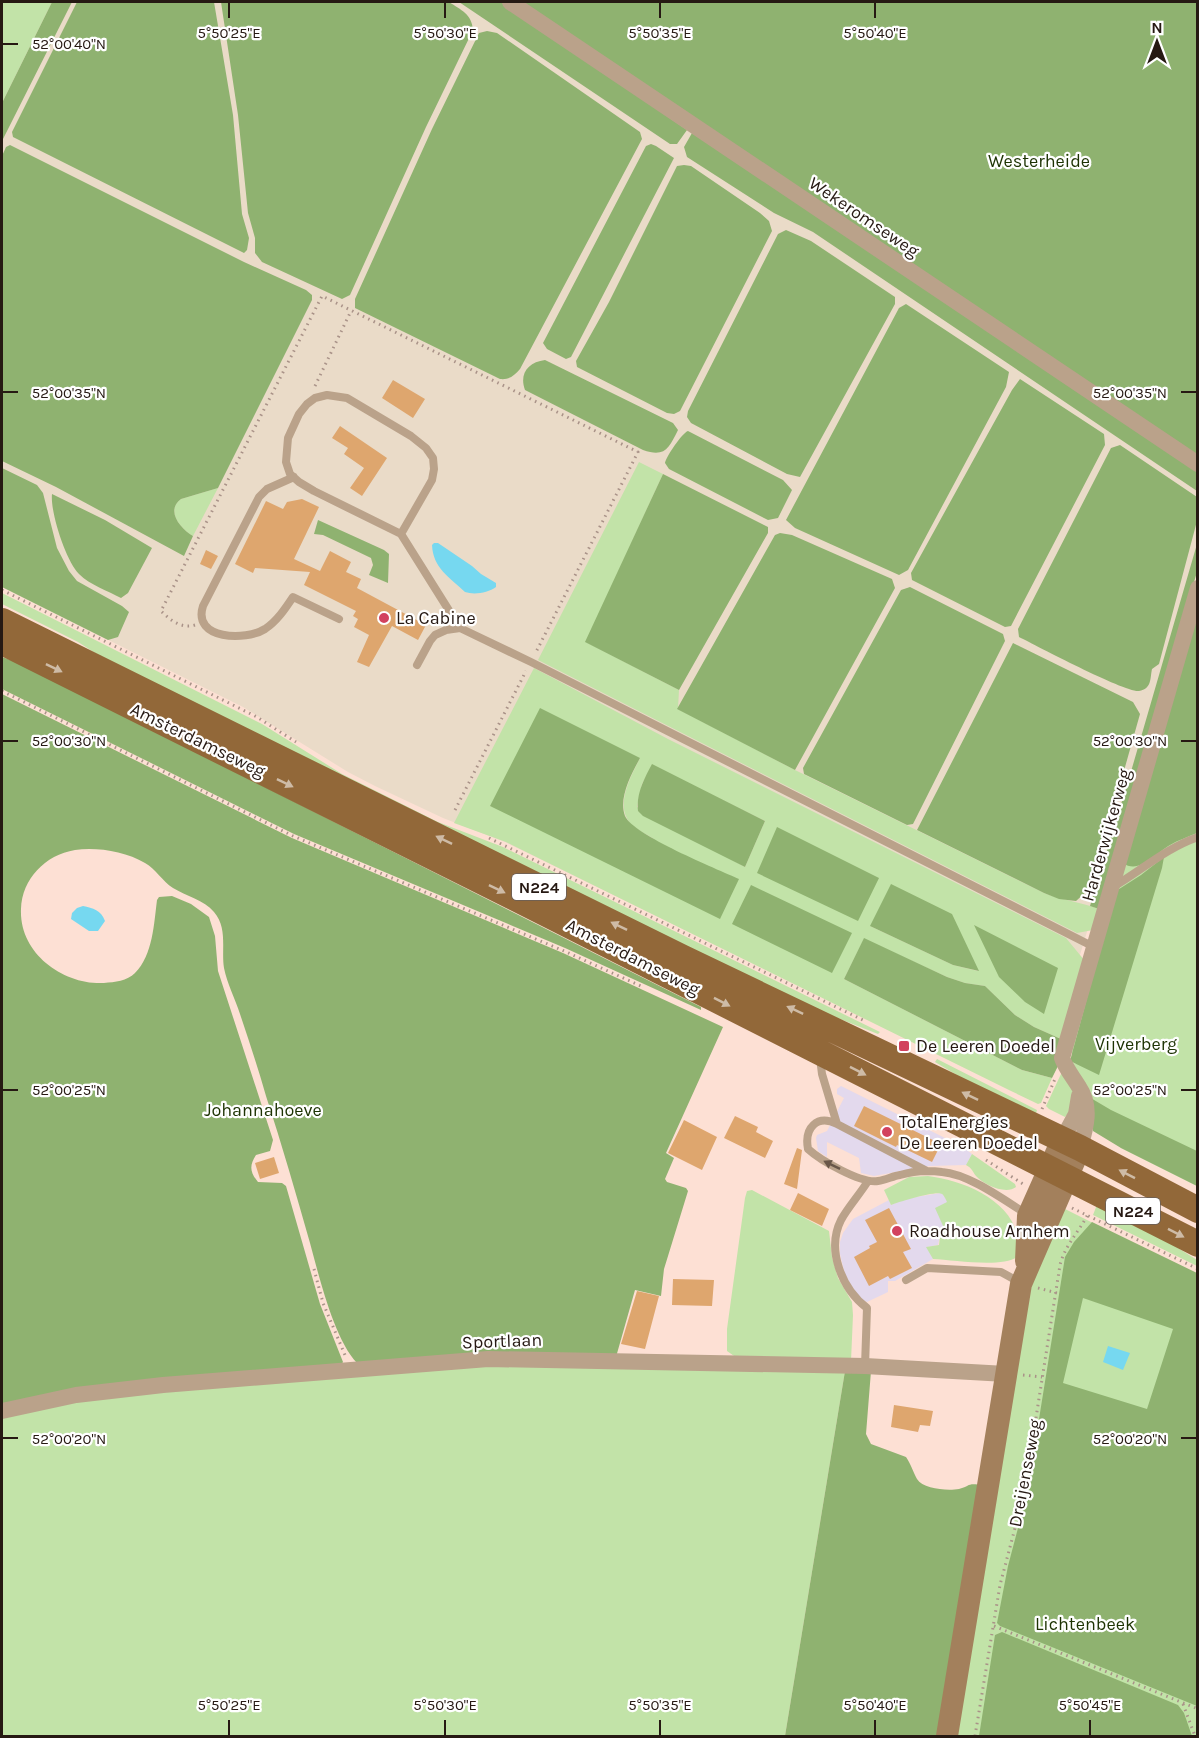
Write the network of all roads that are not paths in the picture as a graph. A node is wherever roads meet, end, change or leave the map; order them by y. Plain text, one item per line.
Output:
1 (510, 2) edge
2 (1197, 464) edge
3 (294, 477) junction
4 (401, 534) junction
5 (1197, 588) edge
6 (339, 619) dead end
7 (2, 621) edge
8 (460, 628) junction
9 (2, 642) edge
10 (417, 664) dead end
11 (1197, 837) edge
12 (1110, 889) junction
13 (1094, 947) junction
14 (819, 1052) junction
15 (837, 1124) junction
16 (1071, 1144) junction
17 (928, 1171) junction
18 (1058, 1173) junction
19 (868, 1181) junction
20 (1197, 1210) edge
21 (1037, 1221) junction
22 (1197, 1244) edge
23 (1024, 1277) junction
24 (906, 1280) dead end
25 (865, 1366) junction
26 (1006, 1374) junction
27 (2, 1411) edge
28 (947, 1737) edge

1 - 2 street, Wekeromseweg
3 - 4 lane
3 - 4 lane
3 - 6 lane
4 - 8 lane
5 - 12 street, Harderwijkerweg
16 -> 7 main road, Amsterdamseweg / N224
8 - 10 lane
8 - 13 lane
9 -> 14 main road, Amsterdamseweg / N224
11 - 12 lane
12 - 13 street, Harderwijkerweg
13 - 16 street, Harderwijkerweg
14 - 15 lane
14 -> 18 main road, Amsterdamseweg / N224
15 - 17 lane
19 -> 15 lane
16 - 18 main road, Dreijenseweg
20 -> 16 main road, Amsterdamseweg / N224
17 - 19 lane
17 - 21 lane
18 - 21 main road, Dreijenseweg
18 -> 22 main road, Amsterdamseweg / N224
19 - 25 lane
21 - 23 main road, Dreijenseweg
23 - 24 lane
23 - 26 main road, Dreijenseweg
25 - 26 street, Sportlaan
25 - 27 street, Sportlaan
26 - 28 main road, Dreijenseweg

